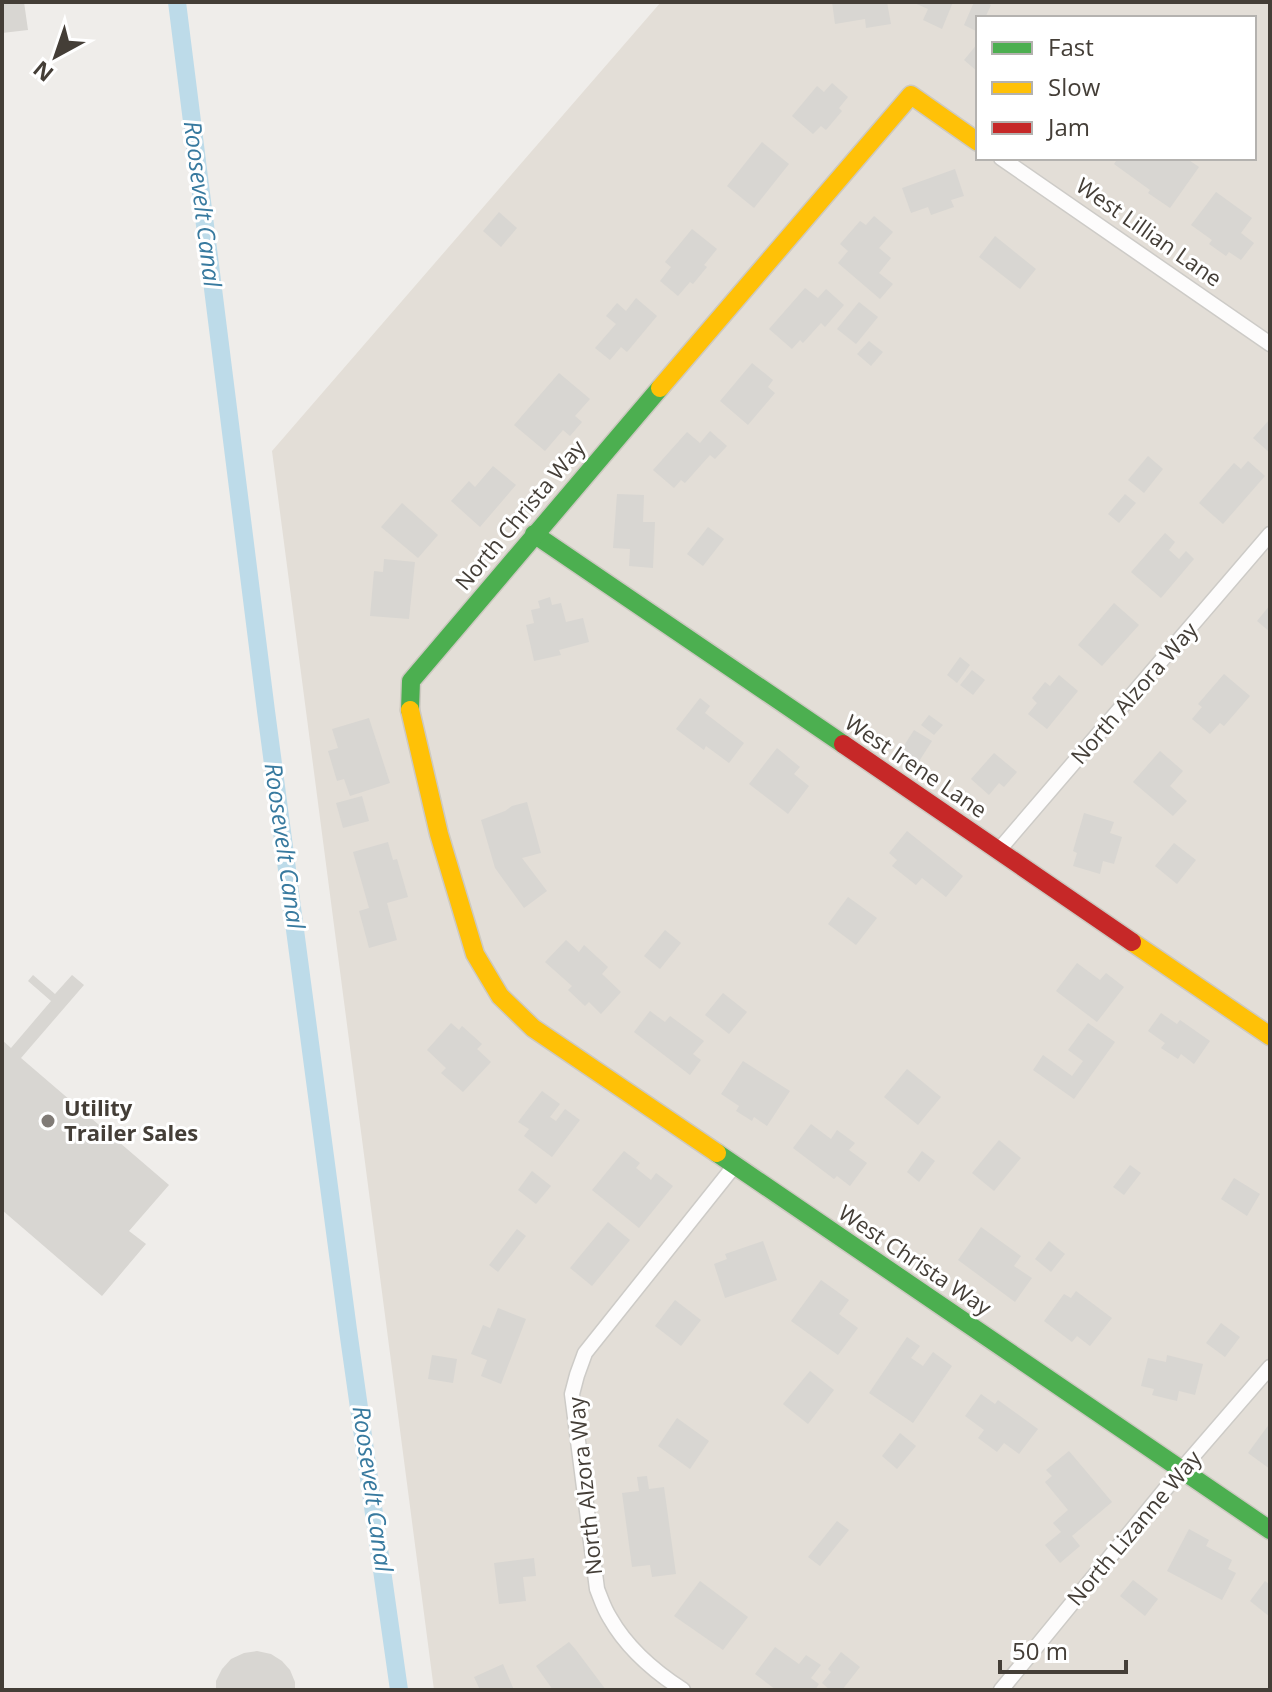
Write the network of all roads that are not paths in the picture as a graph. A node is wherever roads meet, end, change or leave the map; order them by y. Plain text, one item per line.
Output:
1 (976, 141) edge
2 (1004, 160) edge
3 (1270, 344) edge
4 (534, 534) junction
5 (1270, 534) edge
6 (998, 851) junction
7 (533, 1028) joint
8 (1270, 1036) edge
9 (735, 1165) junction
10 (1270, 1367) edge
11 (1181, 1470) junction
12 (1270, 1530) edge
13 (683, 1690) edge
14 (1001, 1690) edge

1 - 4 street, North Christa Way
2 - 3 street, West Lillian Lane
4 - 6 street, West Irene Lane
4 - 7 street, North Christa Way
5 - 6 street, North Alzora Way
6 - 8 street, West Irene Lane
7 - 9 street, West Christa Way
9 - 11 street, West Christa Way
9 - 13 street, North Alzora Way
10 - 11 street, North Lizanne Way
11 - 12 street, West Christa Way
11 - 14 street, North Lizanne Way

